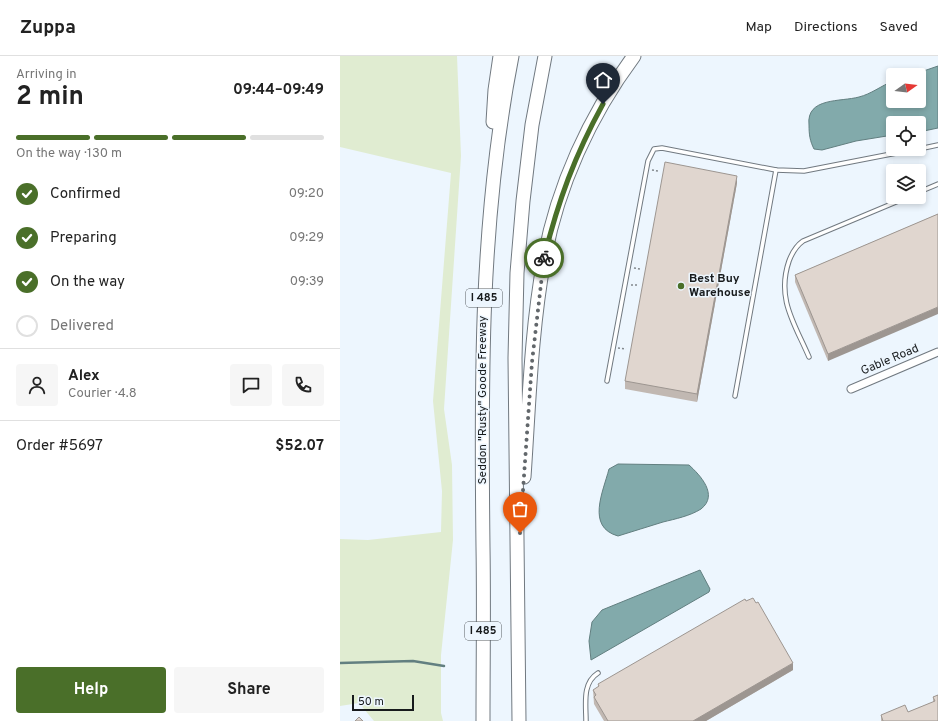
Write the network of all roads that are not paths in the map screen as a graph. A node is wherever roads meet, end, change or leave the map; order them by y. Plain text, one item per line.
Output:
1 (500, 56) edge
2 (512, 56) edge
3 (545, 56) edge
4 (634, 56) edge
5 (938, 145) edge
6 (926, 147) edge
7 (886, 155) edge
8 (776, 170) junction
9 (938, 184) edge
10 (926, 189) edge
11 (892, 204) edge
12 (487, 246) junction
13 (938, 352) edge
14 (810, 357) dead end
15 (607, 381) dead end
16 (851, 388) dead end
17 (735, 396) dead end
18 (517, 562) junction
19 (598, 673) dead end
20 (483, 721) edge
21 (519, 721) edge
22 (586, 721) edge

1 - 12 highway
2 - 12 highway, Seddon "Rusty" Goode Freeway / I 485
3 - 18 highway, I 485
4 - 18 highway
5 - 6 lane
7 - 8 lane
8 - 15 lane
8 - 17 lane
9 - 10 lane
11 - 14 lane
12 - 20 highway, Seddon "Rusty" Goode Freeway / I 485
13 - 16 street, Gable Road
18 - 21 highway, I 485
19 - 22 lane

